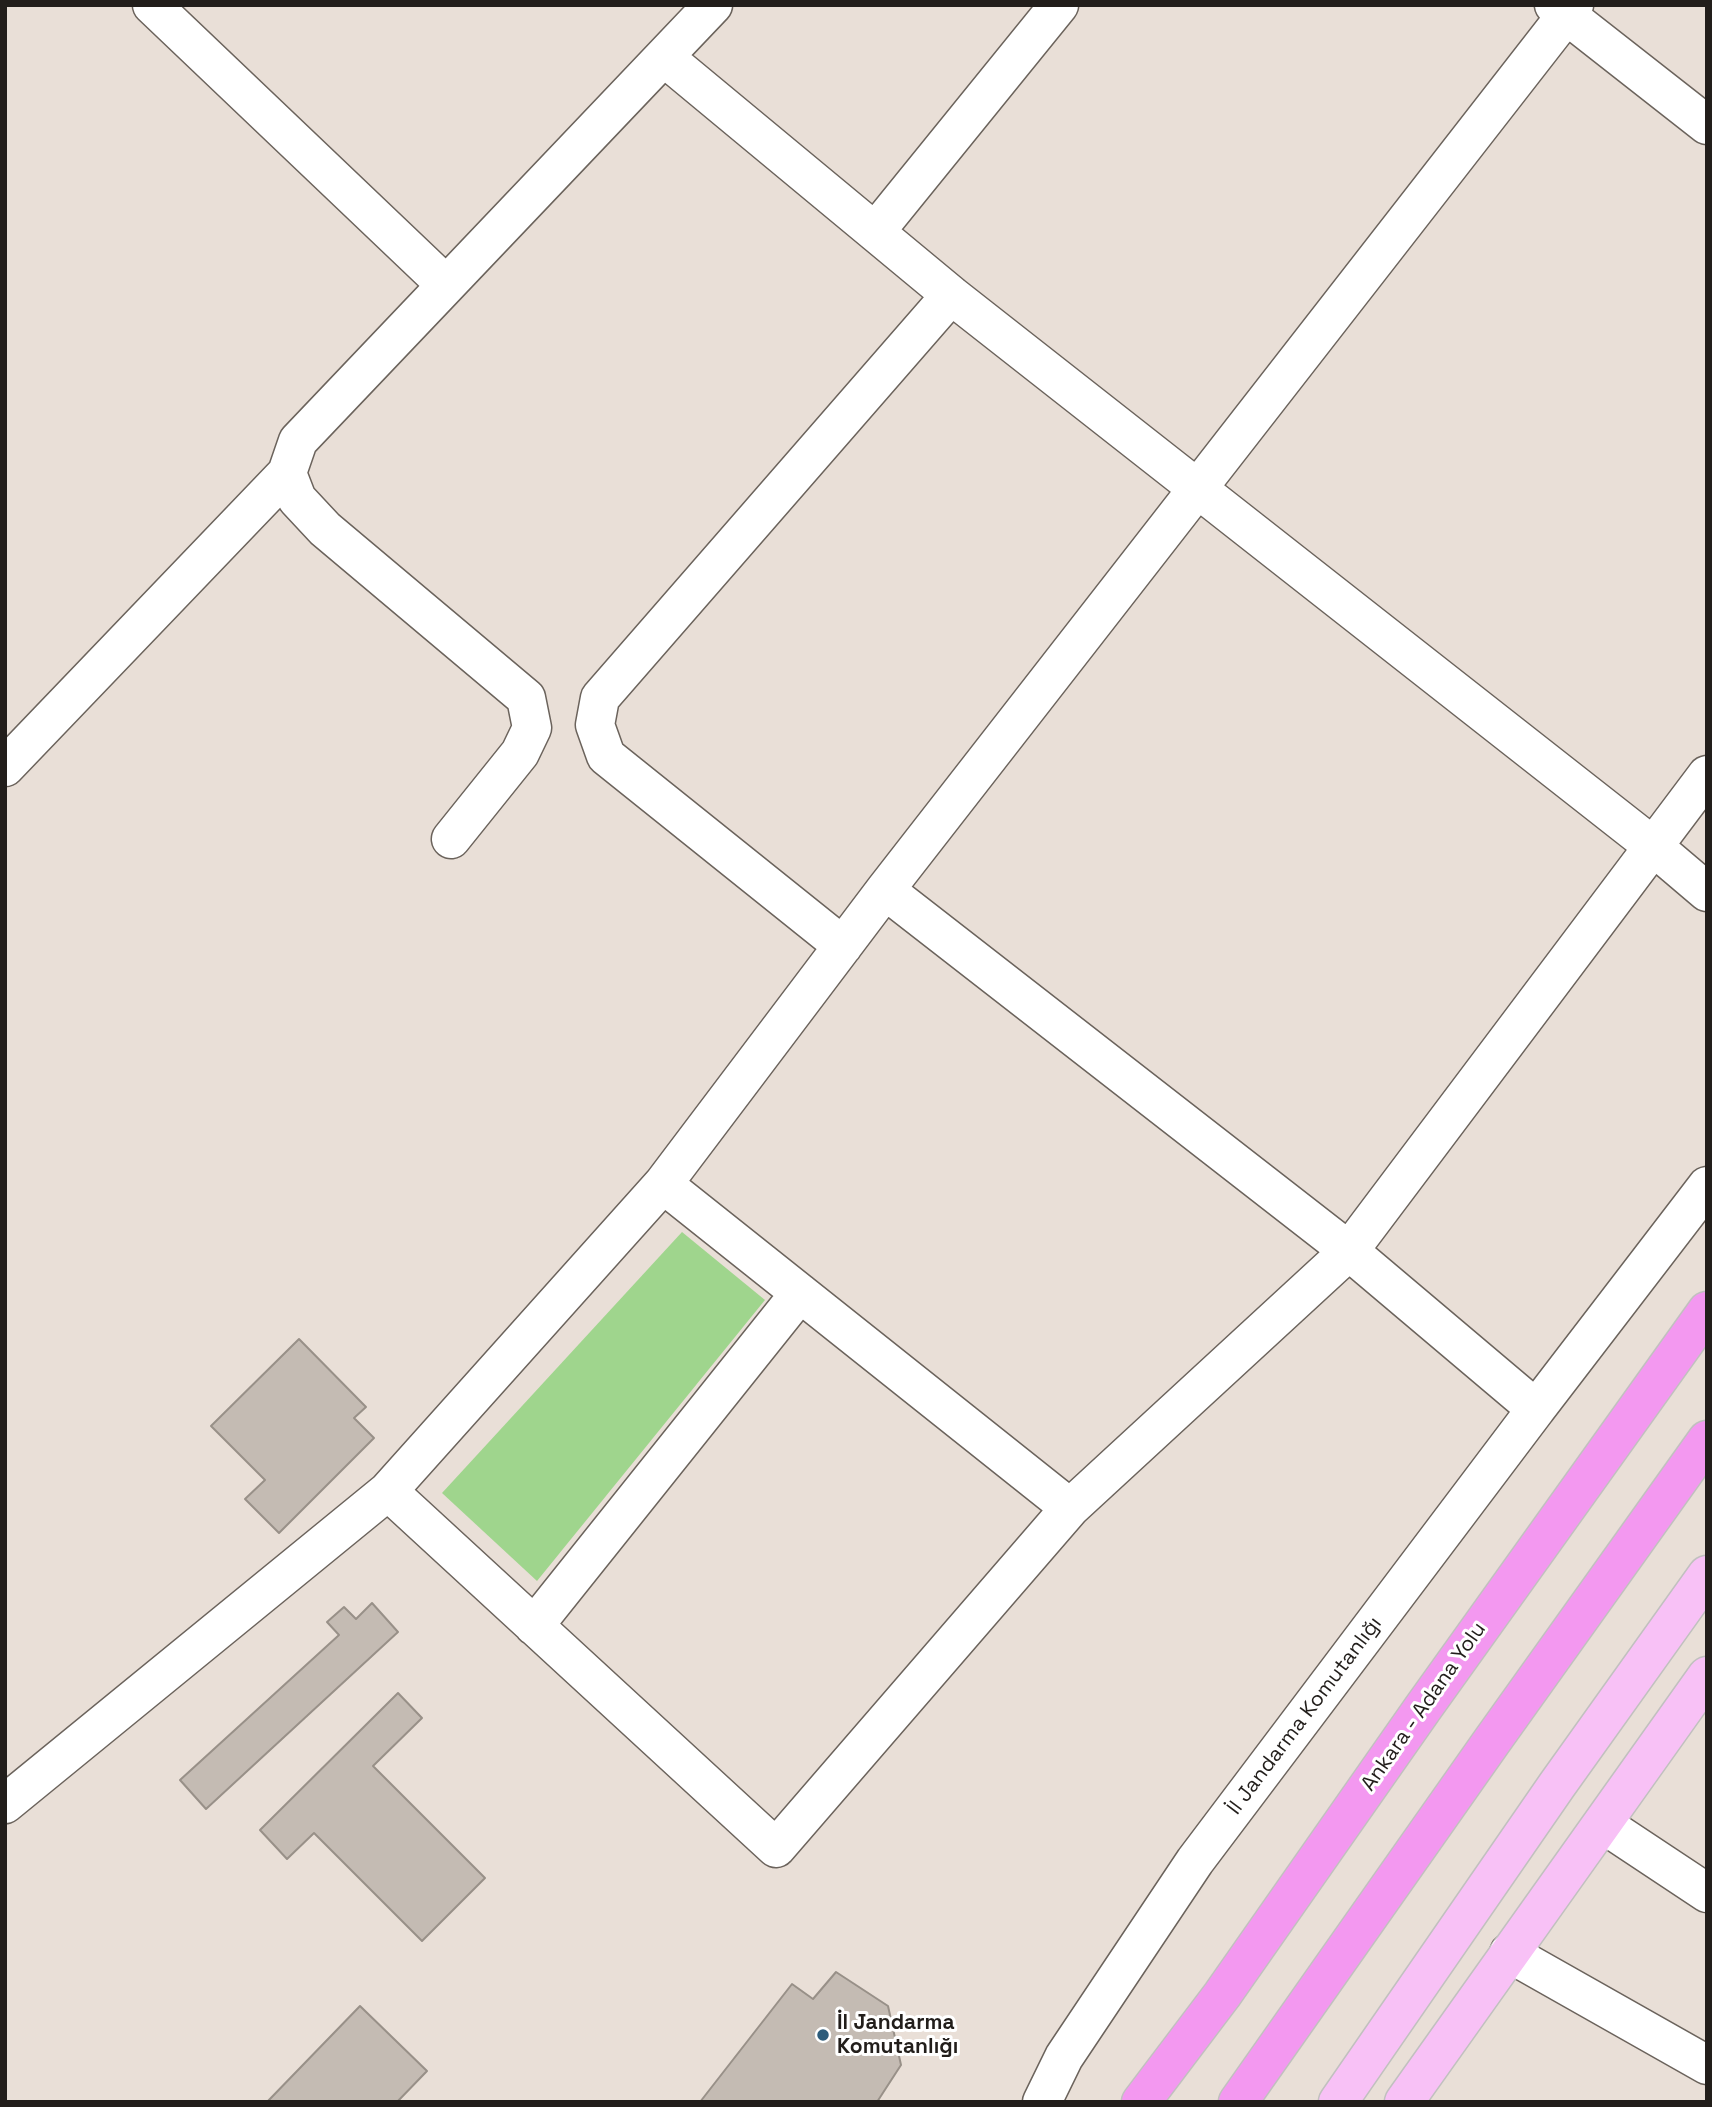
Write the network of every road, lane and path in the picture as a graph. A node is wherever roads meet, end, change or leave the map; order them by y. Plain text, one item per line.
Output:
1 (152, 5) edge
2 (713, 5) edge
3 (1059, 5) edge
4 (1565, 8) edge
5 (664, 57) junction
6 (1707, 125) edge
7 (875, 232) junction
8 (446, 285) junction
9 (951, 295) junction
10 (287, 473) junction
11 (1197, 489) junction
12 (5, 767) edge
13 (1707, 775) edge
14 (451, 839) dead end
15 (1654, 847) junction
16 (885, 890) junction
17 (1707, 892) edge
18 (843, 946) junction
19 (663, 1184) junction
20 (1707, 1186) edge
21 (1349, 1251) junction
22 (800, 1293) junction
23 (1707, 1311) edge
24 (1536, 1409) junction
25 (1707, 1440) edge
26 (388, 1490) junction
27 (1070, 1508) junction
28 (1707, 1575) edge
29 (534, 1626) junction
30 (1707, 1676) edge
31 (5, 1804) edge
32 (1603, 1824) junction
33 (1707, 1893) edge
34 (1509, 1953) junction
35 (1707, 2065) edge
36 (1041, 2102) edge
37 (1141, 2102) edge
38 (1238, 2102) edge
39 (1338, 2102) edge
40 (1404, 2102) edge

1 - 8 street
2 - 5 street
3 - 7 street
4 - 6 street
4 - 11 street
5 - 7 street
5 - 8 street
7 - 9 street
8 - 10 street
9 - 11 street
9 - 18 street
10 - 12 street
10 - 14 street
11 - 15 street
11 - 16 street
13 - 15 street
15 - 17 street
15 - 21 street
16 - 18 street
16 - 21 street
18 - 19 street
19 - 22 street
19 - 26 street
20 - 24 street, İl Jandarma Komutanlığı
21 - 24 street
21 - 27 street
22 - 27 street
22 - 29 street
23 - 37 highway, Ankara - Adana Yolu
24 - 36 street, İl Jandarma Komutanlığı
25 - 38 highway
26 - 29 street
26 - 31 street
27 - 29 street
28 - 39 main road
30 - 32 main road
32 - 33 street
32 - 34 main road
34 - 35 street
34 - 40 main road

